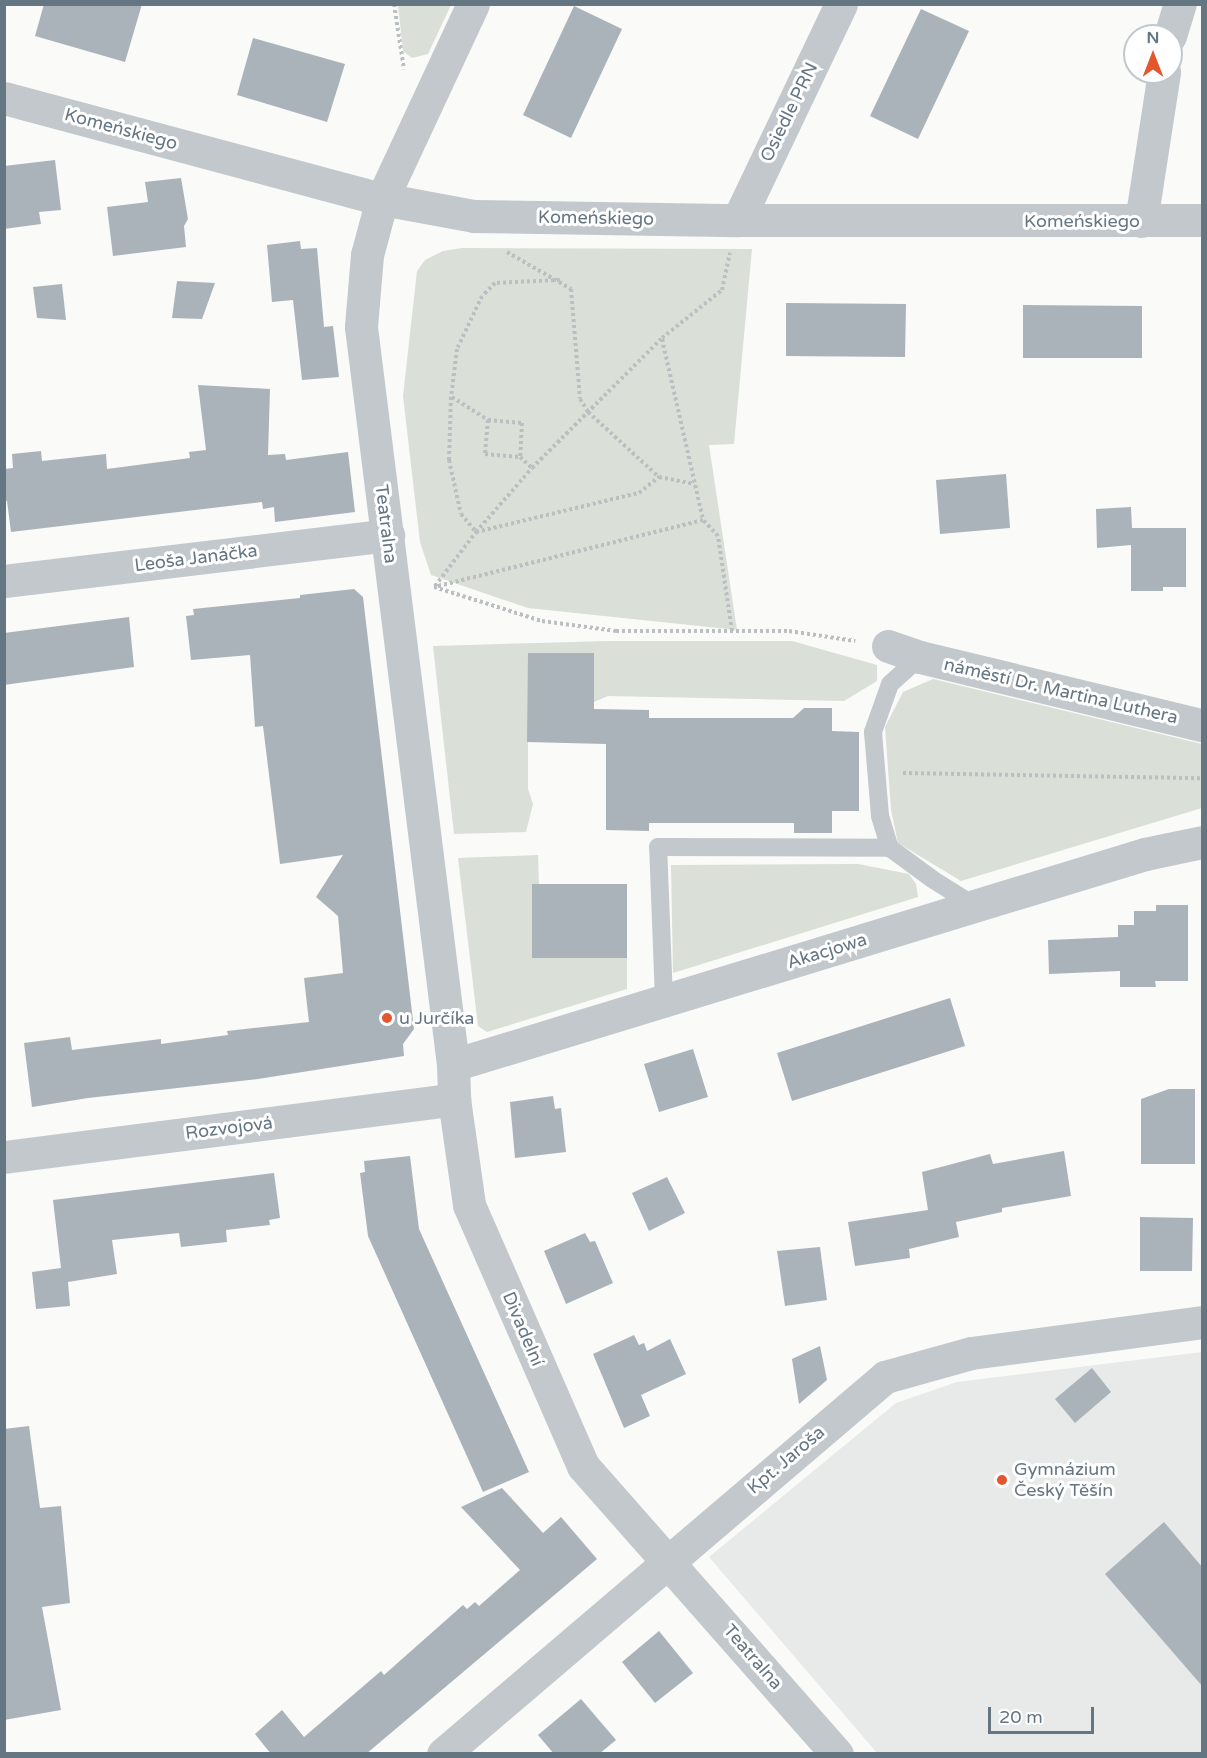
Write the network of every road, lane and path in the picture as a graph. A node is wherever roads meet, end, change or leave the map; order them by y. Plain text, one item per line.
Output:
1 (473, 4) edge
2 (841, 4) edge
3 (1180, 4) edge
4 (1174, 24) edge
5 (1162, 84) edge
6 (4, 98) edge
7 (382, 200) junction
8 (738, 220) junction
9 (1203, 220) edge
10 (1141, 221) junction
11 (497, 247) dead end
12 (560, 280) junction
13 (662, 338) junction
14 (451, 397) junction
15 (588, 412) junction
16 (488, 420) junction
17 (520, 457) junction
18 (532, 468) junction
19 (659, 477) junction
20 (694, 484) junction
21 (703, 520) junction
22 (476, 532) junction
23 (388, 534) junction
24 (452, 563) dead end
25 (4, 581) edge
26 (732, 631) junction
27 (888, 646) joint
28 (920, 657) junction
29 (1203, 725) edge
30 (914, 773) dead end
31 (1203, 778) edge
32 (1203, 842) edge
33 (890, 848) junction
34 (975, 906) junction
35 (664, 1000) junction
36 (453, 1065) junction
37 (454, 1099) junction
38 (4, 1157) edge
39 (1203, 1322) edge
40 (668, 1560) junction
41 (442, 1754) edge
42 (837, 1754) edge

1 - 7 street, Teatralna
2 - 8 street, Osiedle PRN
3 - 4 street
5 - 10 street
6 - 7 street, Komeńskiego
7 - 8 street, Komeńskiego
7 - 23 street, Teatralna
8 - 10 street, Komeńskiego
8 - 13 path
9 - 10 street, Komeńskiego
11 - 12 path
12 - 14 path
12 - 15 path
13 - 15 path
13 - 20 path
14 - 16 path
14 - 22 path
15 - 18 path
15 - 19 path
16 - 17 path
16 - 17 path
17 - 18 path
18 - 22 path
19 - 20 path
19 - 22 path
20 - 21 path
21 - 26 path
21 - 26 path
22 - 24 path
23 - 25 street, Leoša Janáčka
23 - 36 street, Teatralna
26 - 27 path
27 - 28 street, náměstí Dr. Martina Luthera
28 - 29 street, náměstí Dr. Martina Luthera
28 - 33 lane, náměstí Dr. Martina Luthera
30 - 31 path
32 - 34 street, Akacjowa
33 - 34 lane
33 - 35 lane
34 - 35 street, Akacjowa
35 - 36 street, Akacjowa
36 - 37 street, Divadelní
37 - 38 street, Rozvojová
37 - 40 street, Divadelní
39 - 40 street, Kpt. Jaroša
40 - 41 street, Kpt. Jaroša
40 - 42 street, Teatralna

